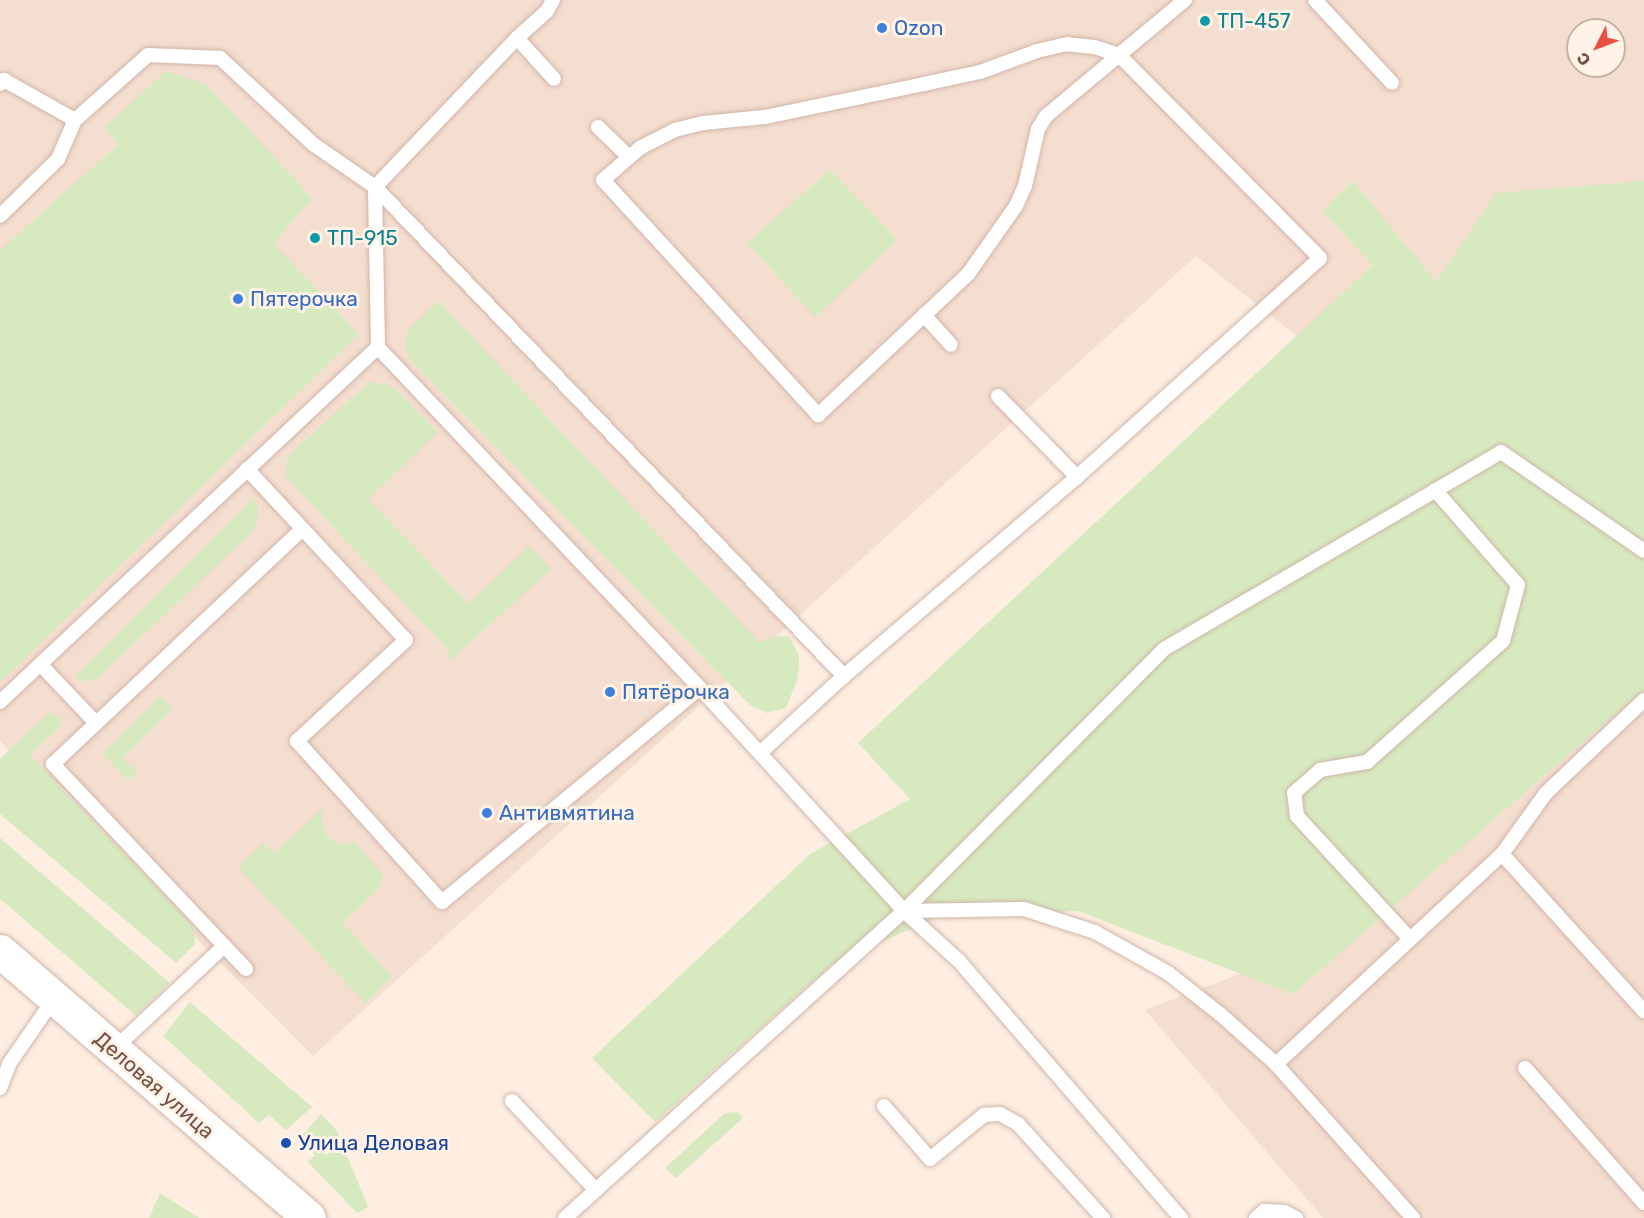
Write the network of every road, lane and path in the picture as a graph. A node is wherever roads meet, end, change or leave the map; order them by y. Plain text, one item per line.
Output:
1 (553, 0) edge
2 (1185, 0) edge
3 (1315, 0) edge
4 (517, 39) junction
5 (1119, 55) junction
6 (554, 79) dead end
7 (1392, 83) dead end
8 (0, 84) edge
9 (75, 120) junction
10 (598, 127) dead end
11 (629, 157) junction
12 (375, 187) junction
13 (0, 216) edge
14 (924, 315) junction
15 (951, 345) dead end
16 (378, 347) junction
17 (998, 396) dead end
18 (247, 469) junction
19 (1077, 477) junction
20 (1435, 490) junction
21 (302, 529) junction
22 (1644, 551) edge
23 (40, 664) junction
24 (844, 676) junction
25 (700, 688) junction
26 (1644, 700) edge
27 (0, 702) edge
28 (96, 723) junction
29 (761, 752) junction
30 (1502, 854) junction
31 (904, 911) junction
32 (1410, 939) junction
33 (224, 946) junction
34 (0, 951) edge
35 (246, 969) dead end
36 (54, 999) junction
37 (1644, 1011) edge
38 (113, 1050) junction
39 (4, 1062) edge
40 (1276, 1064) junction
41 (1524, 1068) dead end
42 (0, 1088) edge
43 (512, 1101) dead end
44 (884, 1106) dead end
45 (596, 1190) junction
46 (1644, 1203) edge
47 (309, 1218) edge
48 (565, 1218) edge
49 (1103, 1218) edge
50 (1182, 1218) edge
51 (1256, 1218) edge
52 (1296, 1218) edge
53 (1413, 1218) edge

1 - 4 lane
2 - 5 lane
3 - 7 lane
4 - 6 lane
4 - 12 lane
5 - 11 lane
5 - 14 lane
5 - 19 lane
8 - 9 lane
9 - 12 lane
9 - 13 lane
10 - 11 lane
11 - 14 lane
12 - 16 lane
12 - 24 lane
14 - 15 lane
16 - 18 lane
16 - 25 lane
17 - 19 lane
18 - 21 lane
18 - 23 lane
19 - 24 lane
20 - 22 lane
20 - 31 lane
20 - 32 lane
21 - 25 lane
21 - 28 lane
23 - 27 lane
23 - 28 lane
24 - 29 lane
25 - 29 lane
26 - 30 lane
28 - 33 lane
29 - 31 lane
30 - 32 lane
30 - 37 lane
31 - 40 lane
31 - 45 lane
31 - 50 lane
32 - 40 lane
33 - 35 lane
33 - 38 lane
34 - 36 street, Деловая улица
36 - 38 street, Деловая улица
36 - 39 lane
38 - 47 street, Деловая улица
39 - 42 lane
40 - 53 lane
41 - 46 lane
43 - 45 lane
44 - 49 lane
45 - 48 lane
51 - 52 lane

